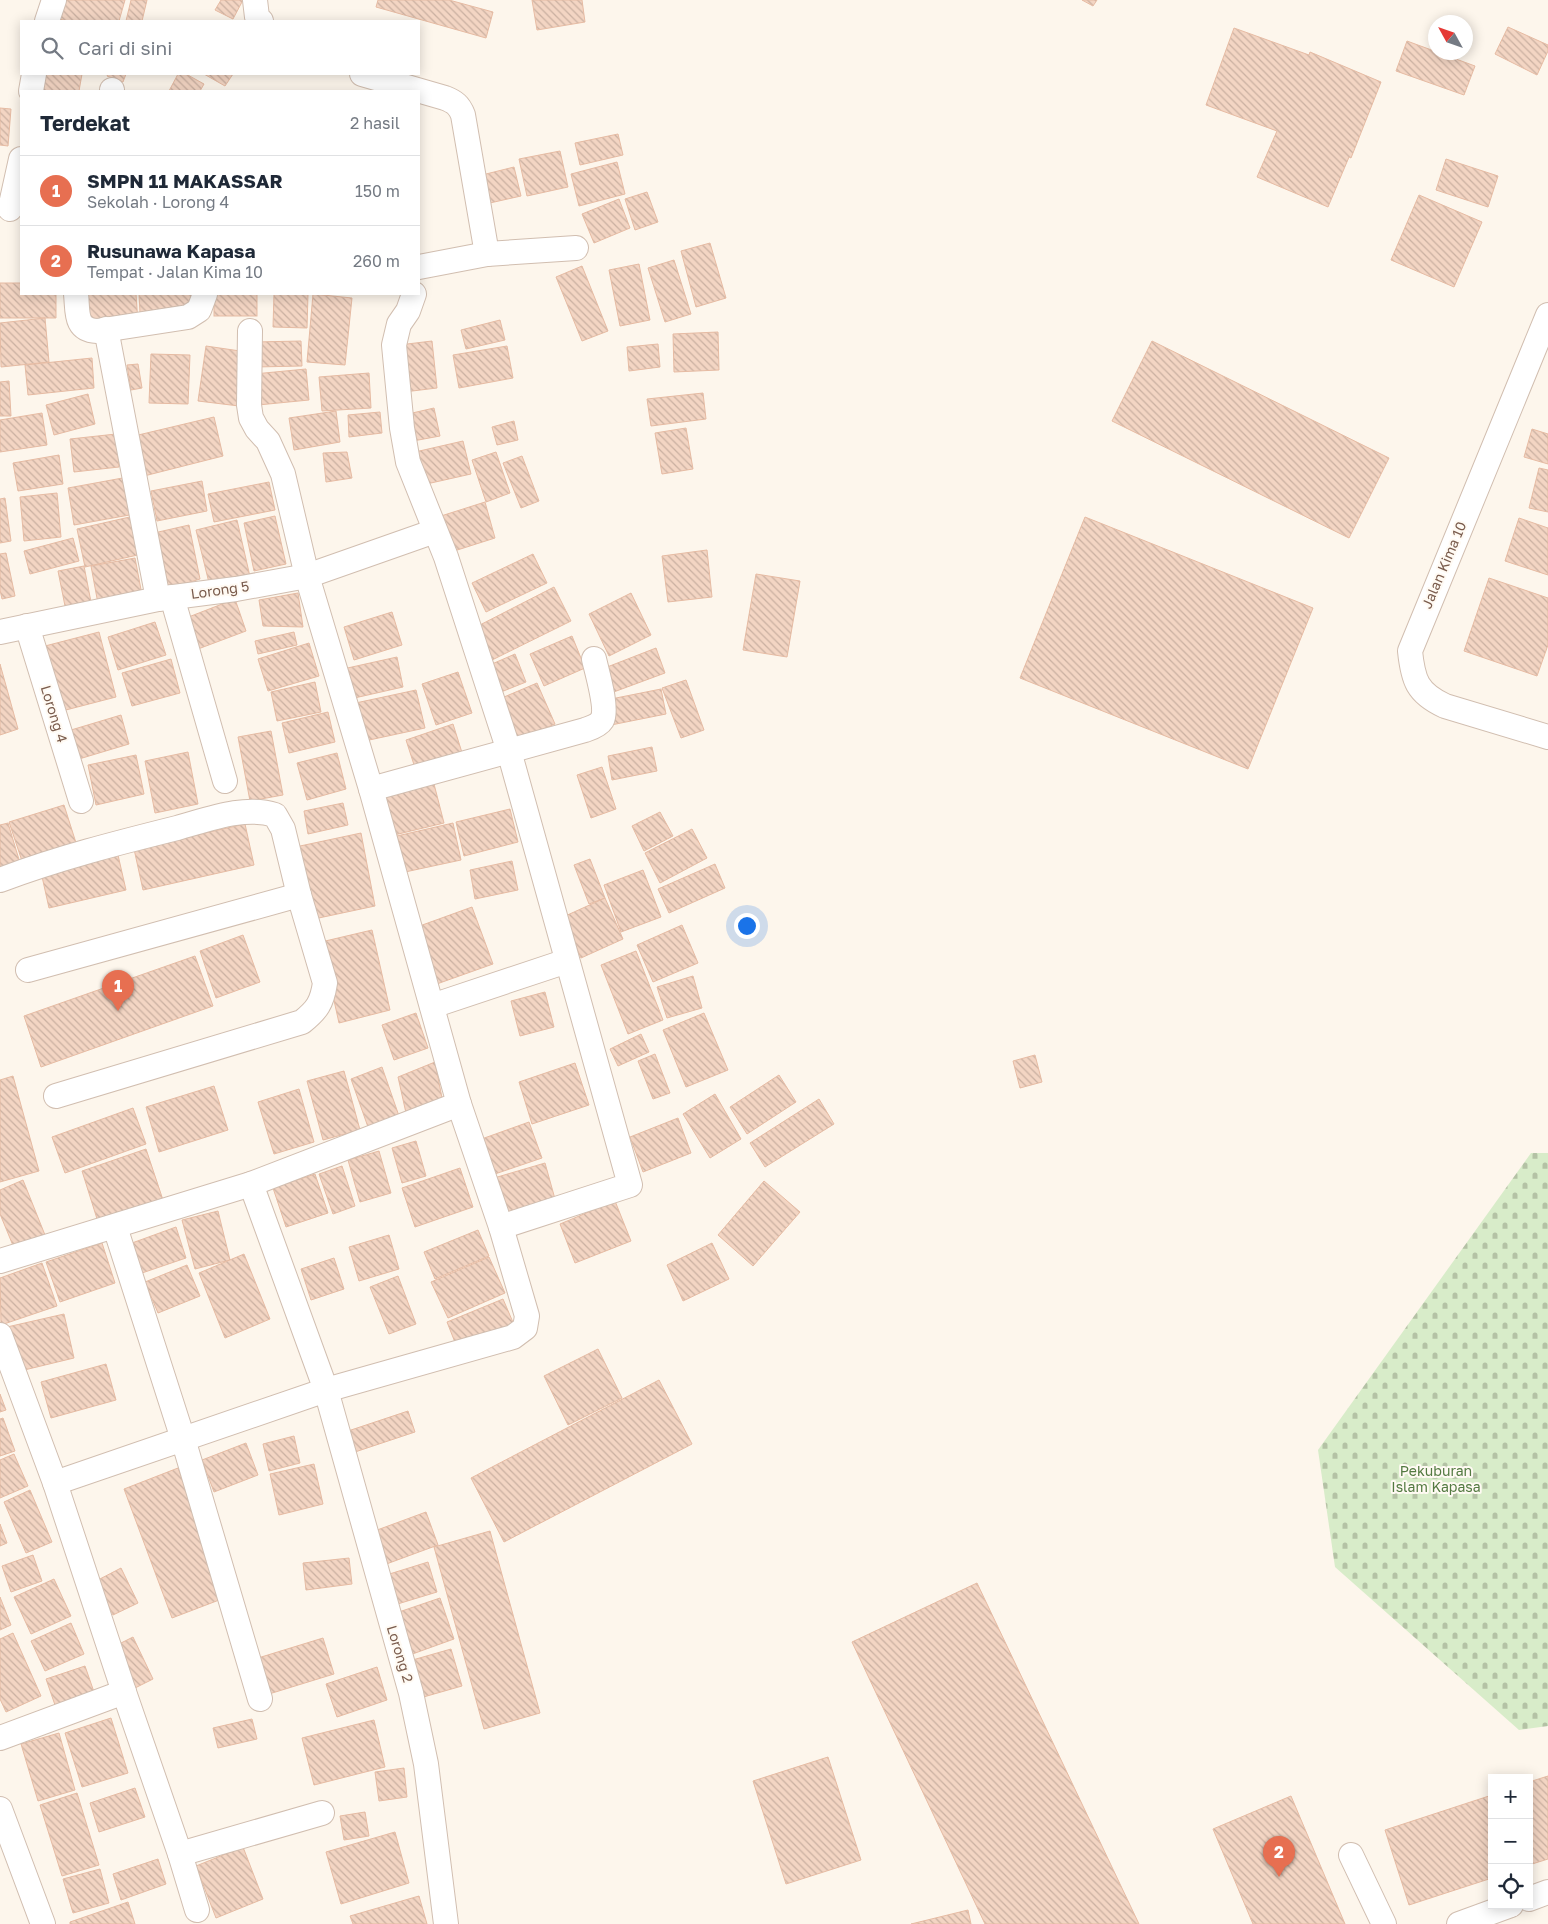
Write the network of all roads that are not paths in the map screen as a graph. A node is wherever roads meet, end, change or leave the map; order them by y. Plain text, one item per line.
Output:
1 (54, 0) edge
2 (255, 0) edge
3 (47, 20) edge
4 (260, 20) edge
5 (34, 75) edge
6 (365, 75) edge
7 (31, 90) edge
8 (417, 90) edge
9 (420, 91) edge
10 (20, 164) edge
11 (11, 208) edge
12 (576, 248) dead end
13 (487, 254) junction
14 (420, 267) edge
15 (76, 295) edge
16 (205, 295) edge
17 (414, 295) edge
18 (1548, 315) edge
19 (106, 329) junction
20 (250, 331) dead end
21 (435, 531) junction
22 (307, 576) junction
23 (165, 598) junction
24 (27, 626) junction
25 (0, 632) edge
26 (594, 660) dead end
27 (1548, 737) edge
28 (509, 751) junction
29 (225, 781) dead end
30 (371, 789) junction
31 (81, 801) dead end
32 (0, 880) edge
33 (299, 895) junction
34 (567, 961) junction
35 (28, 970) dead end
36 (432, 1006) junction
37 (56, 1096) dead end
38 (460, 1104) junction
39 (250, 1184) junction
40 (115, 1227) junction
41 (501, 1227) junction
42 (0, 1261) edge
43 (0, 1335) edge
44 (326, 1390) junction
45 (184, 1439) junction
46 (54, 1483) junction
47 (124, 1692) junction
48 (260, 1699) dead end
49 (0, 1738) edge
50 (0, 1809) edge
51 (322, 1813) dead end
52 (180, 1854) junction
53 (1351, 1855) dead end
54 (1548, 1892) edge
55 (1533, 1898) edge
56 (1500, 1909) edge
57 (197, 1910) dead end
58 (43, 1924) edge
59 (446, 1924) edge
60 (1384, 1924) edge
61 (1459, 1924) edge

1 - 3 street
2 - 4 street
5 - 7 street
6 - 8 street
9 - 13 street
10 - 11 street
12 - 13 street
13 - 14 street
15 - 19 street
16 - 19 street
17 - 21 street
18 - 27 street, Jalan Kima 10
19 - 23 street
20 - 22 street
21 - 22 street, Lorong 5
21 - 28 street
22 - 23 street, Lorong 5
22 - 30 street
23 - 24 street, Lorong 5
23 - 29 street
24 - 25 street, Lorong 5
24 - 31 street, Lorong 4
26 - 28 street
28 - 30 street
28 - 34 street
30 - 36 street
32 - 33 street
33 - 35 street
33 - 37 street
34 - 36 street
34 - 41 street
36 - 38 street
38 - 39 street
38 - 41 street
39 - 40 street
39 - 44 street, Lorong 2
40 - 42 street
40 - 45 street
41 - 44 street
43 - 46 street
44 - 45 street
44 - 59 street, Lorong 2
45 - 46 street
45 - 48 street
46 - 47 street
47 - 49 street
47 - 52 street
50 - 58 street
51 - 52 street
52 - 57 street
53 - 60 street
54 - 55 street
56 - 61 street

